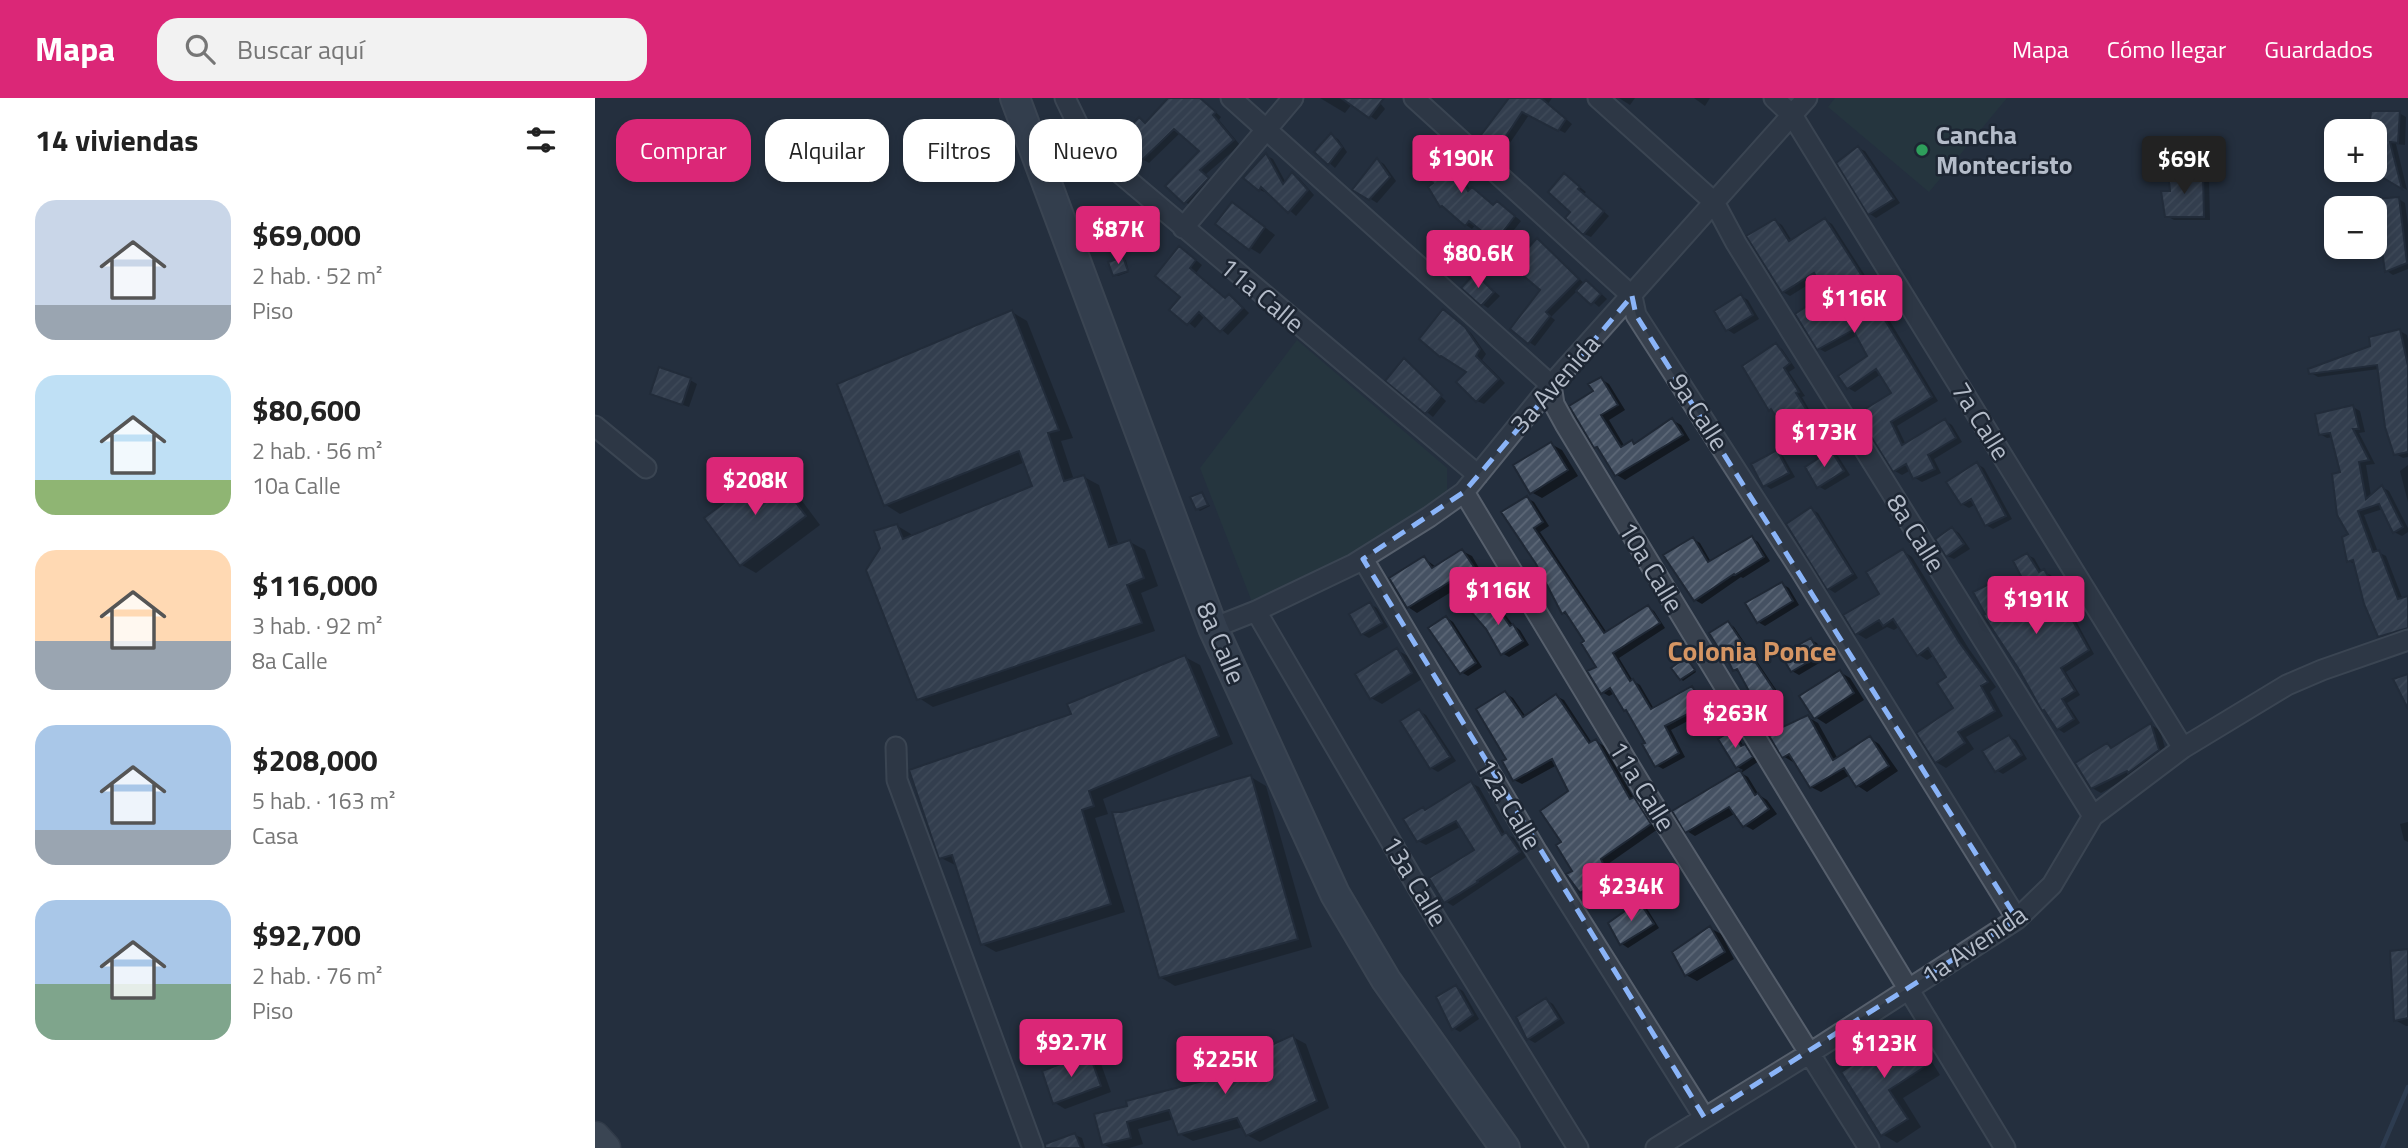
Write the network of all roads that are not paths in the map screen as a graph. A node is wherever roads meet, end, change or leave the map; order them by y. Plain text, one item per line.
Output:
1 (1015, 98) edge
2 (1065, 98) edge
3 (1231, 98) edge
4 (1293, 98) edge
5 (1414, 98) edge
6 (1598, 98) edge
7 (1774, 98) edge
8 (1807, 98) edge
9 (1792, 115) junction
10 (1266, 128) junction
11 (1714, 202) junction
12 (1183, 228) junction
13 (1632, 296) junction
14 (1551, 385) junction
15 (595, 426) edge
16 (646, 468) dead end
17 (1478, 475) junction
18 (1464, 492) junction
19 (1363, 559) junction
20 (1256, 611) junction
21 (1213, 628) junction
22 (2408, 640) edge
23 (896, 747) dead end
24 (2183, 748) junction
25 (2093, 816) junction
26 (2017, 919) junction
27 (1908, 989) junction
28 (1810, 1053) junction
29 (1704, 1117) junction
30 (595, 1137) edge
31 (605, 1148) edge
32 (1033, 1148) edge
33 (1505, 1148) edge
34 (1578, 1148) edge
35 (1656, 1148) edge
36 (1869, 1148) edge
37 (2005, 1148) edge

1 - 21 street, 8a Calle
2 - 12 street, 11a Calle
3 - 10 street, 10a Calle
4 - 10 street
5 - 13 street, 9a Calle
6 - 11 street, 8a Calle
7 - 9 street, 7a Calle
8 - 9 street, 3a Avenida
9 - 11 street, 3a Avenida
9 - 24 street, 7a Calle
10 - 12 street
10 - 14 street, 10a Calle
11 - 13 street, 3a Avenida
11 - 25 street, 8a Calle
12 - 17 street, 11a Calle
13 - 14 street, 3a Avenida
13 - 26 street, 9a Calle
14 - 17 street, 3a Avenida
14 - 27 street, 10a Calle
15 - 16 street
17 - 18 street, 3a Avenida
18 - 19 street, 3a Avenida
18 - 28 street, 11a Calle
19 - 20 street, 3a Avenida
19 - 29 street, 12a Calle
20 - 21 street, 3a Avenida
20 - 34 street, 13a Calle
21 - 33 street, 8a Calle
22 - 24 street, 1a Avenida
23 - 32 street
24 - 25 street, 1a Avenida
25 - 26 street, 1a Avenida
26 - 27 street, 1a Avenida
27 - 28 street, 1a Avenida
27 - 37 street, 10a Calle
28 - 29 street, 1a Avenida
28 - 36 street, 11a Calle
29 - 35 street, 1a Avenida
30 - 31 main road

